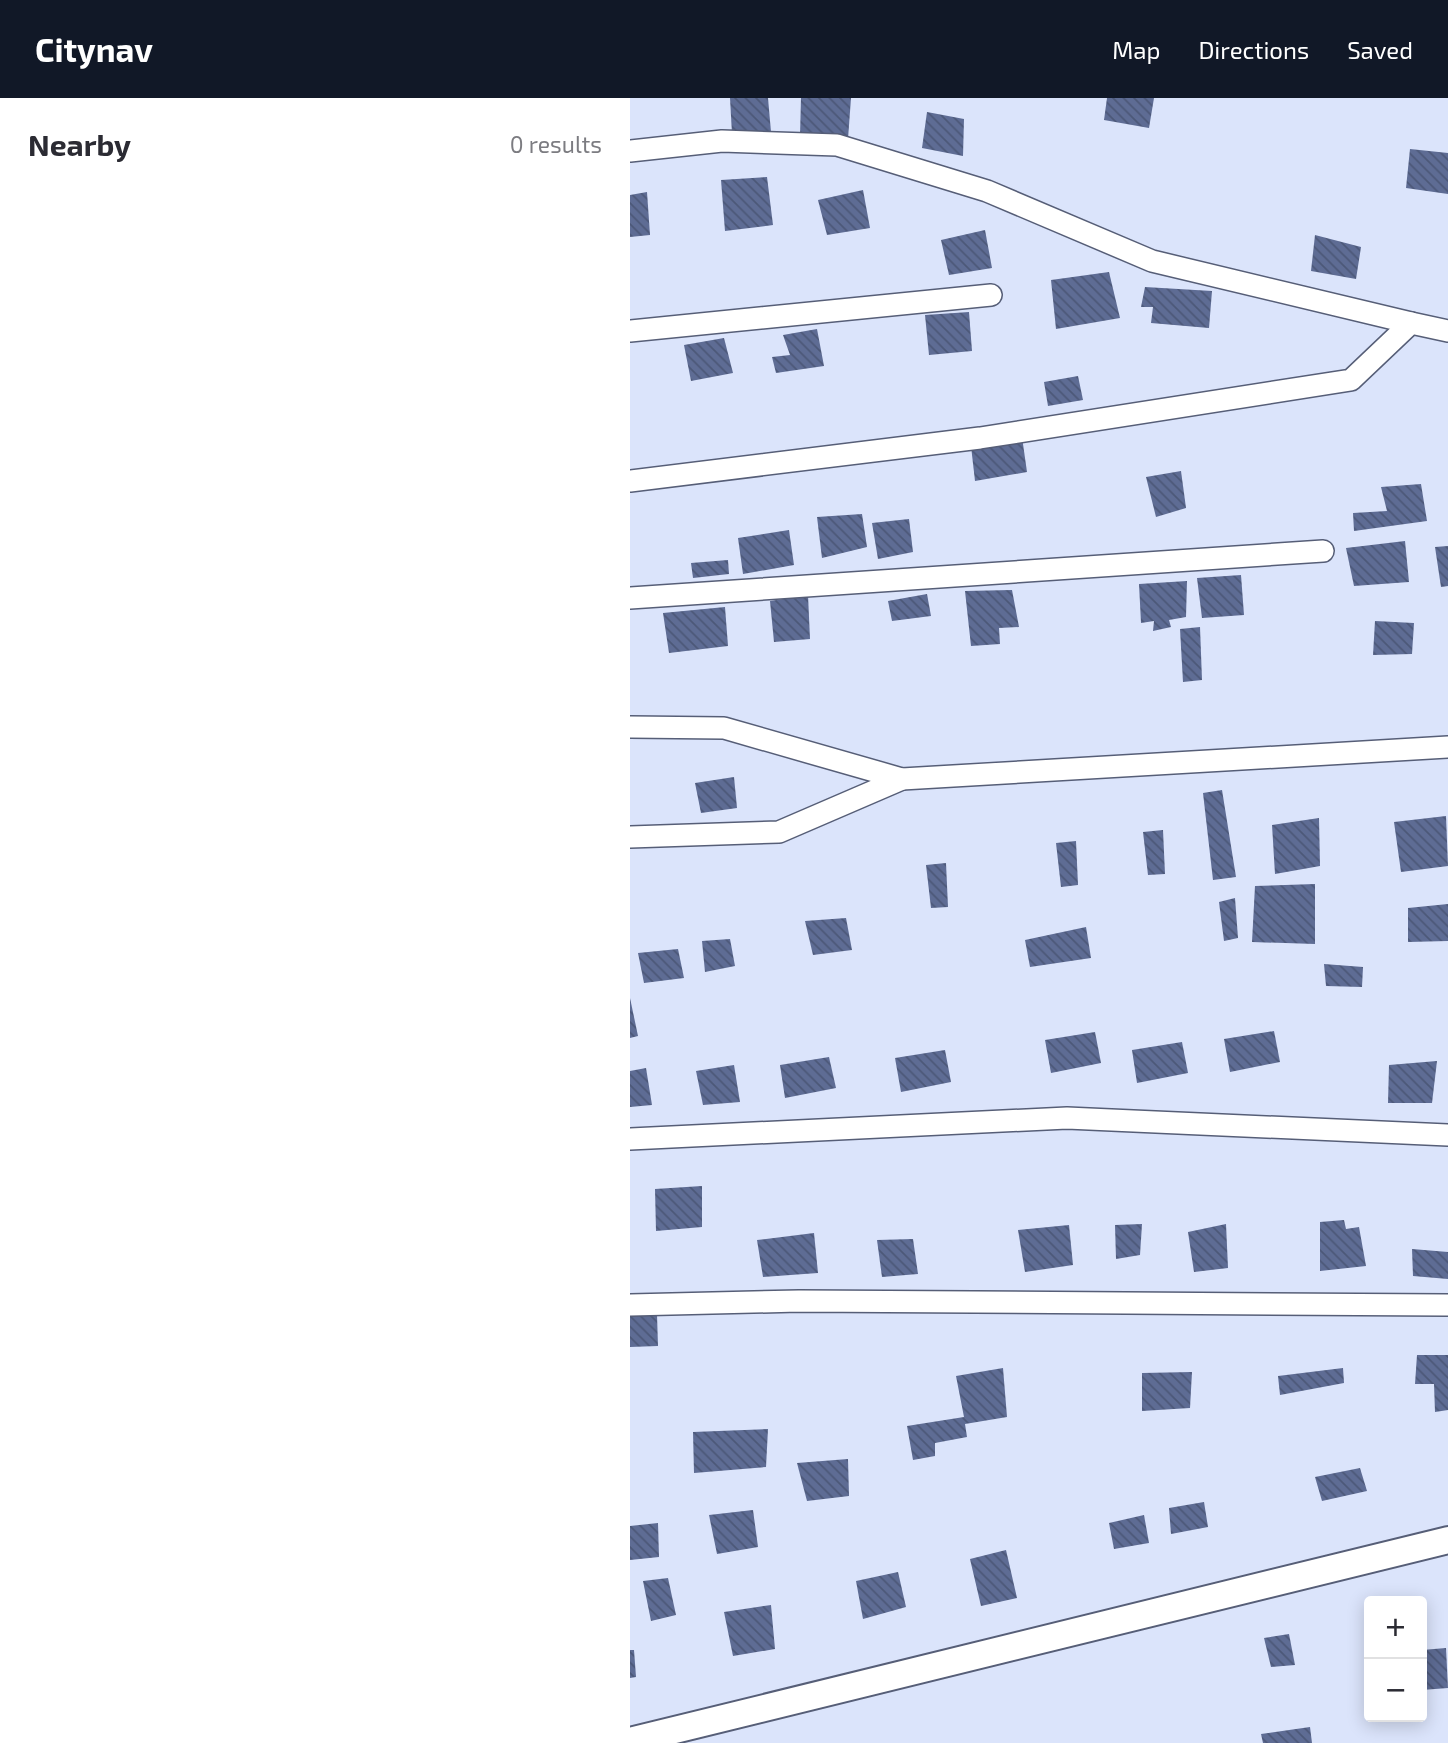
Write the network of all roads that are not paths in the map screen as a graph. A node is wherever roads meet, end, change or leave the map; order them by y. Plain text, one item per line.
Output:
1 (630, 151) edge
2 (991, 295) dead end
3 (1411, 323) junction
4 (630, 331) edge
5 (1448, 331) edge
6 (630, 481) edge
7 (1323, 551) dead end
8 (630, 598) edge
9 (630, 727) edge
10 (1448, 747) edge
11 (902, 779) junction
12 (630, 836) edge
13 (1448, 1135) edge
14 (630, 1139) edge
15 (630, 1305) edge
16 (1447, 1305) edge
17 (1448, 1540) edge
18 (630, 1741) edge

1 - 3 street
2 - 4 street
3 - 5 street
3 - 6 street
7 - 8 street
9 - 11 street
10 - 11 street
11 - 12 street
13 - 14 street
15 - 16 street
17 - 18 street

